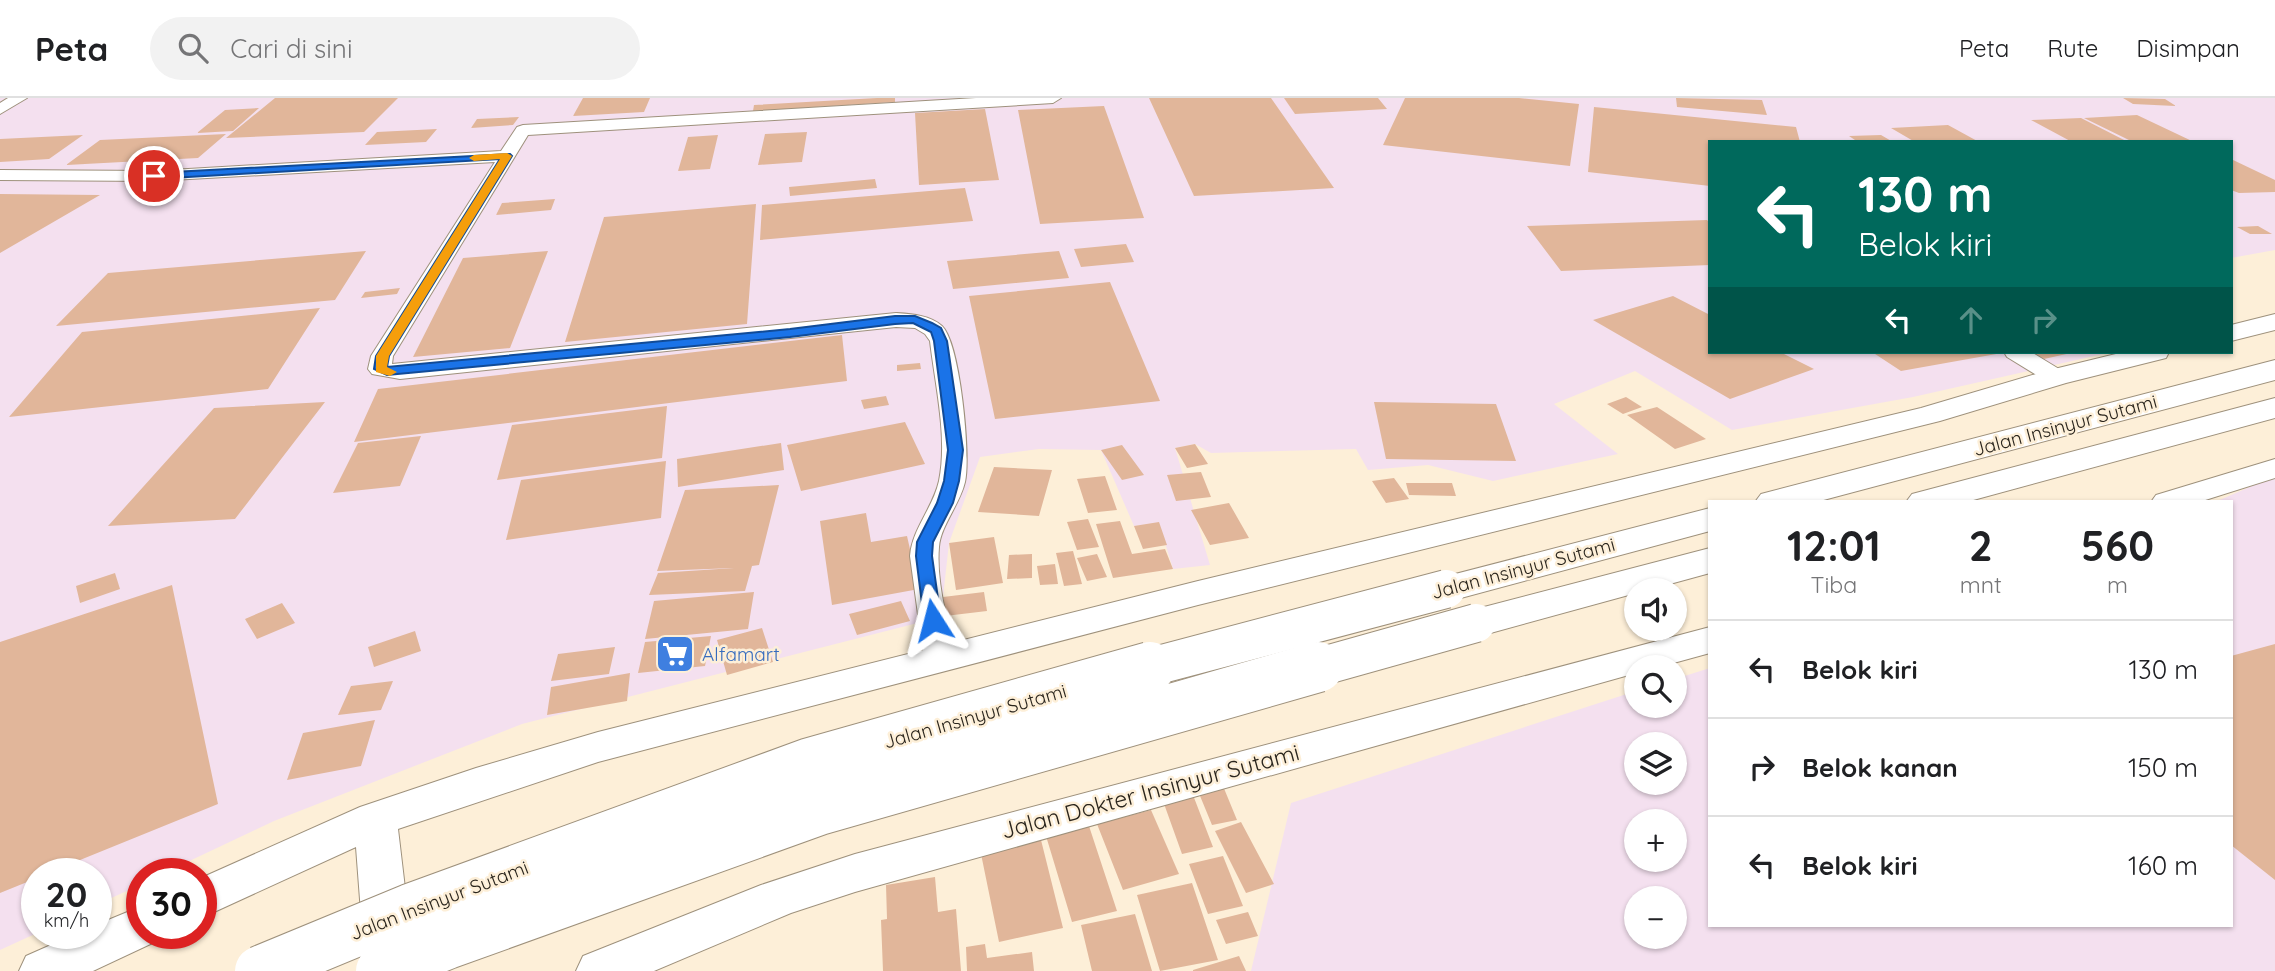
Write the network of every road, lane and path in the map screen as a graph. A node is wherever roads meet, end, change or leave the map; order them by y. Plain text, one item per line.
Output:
1 (19, 98) edge
2 (1053, 98) edge
3 (0, 109) edge
4 (507, 156) junction
5 (0, 176) edge
6 (2275, 322) edge
7 (2233, 332) edge
8 (2018, 354) edge
9 (2149, 354) edge
10 (2275, 370) edge
11 (2056, 377) junction
12 (2275, 408) edge
13 (2275, 468) edge
14 (1782, 500) edge
15 (1932, 500) edge
16 (2173, 500) edge
17 (1708, 520) edge
18 (1708, 560) edge
19 (1461, 606) junction
20 (1708, 641) edge
21 (940, 659) junction
22 (375, 819) junction
23 (217, 892) edge
24 (126, 933) edge
25 (655, 959) edge
26 (43, 971) edge
27 (260, 971) edge
28 (381, 971) edge
29 (390, 971) edge
30 (600, 971) edge

1 - 3 street
2 - 4 street
4 - 5 street
4 - 21 street
6 - 7 street
8 - 11 street
9 - 11 street
10 - 14 highway, Jalan Insinyur Sutami
11 - 21 street
12 - 15 highway, Jalan Insinyur Sutami
13 - 16 street
17 - 19 highway, Jalan Insinyur Sutami
18 - 19 highway, Jalan Insinyur Sutami
19 - 27 highway, Jalan Insinyur Sutami, bridge
19 - 28 highway, Jalan Insinyur Sutami, bridge
20 - 25 street, Jalan Dokter Insinyur Sutami
21 - 22 street
22 - 23 street
22 - 29 street
24 - 26 street
25 - 30 street, Jalan Dokter Insinyur Sutami

